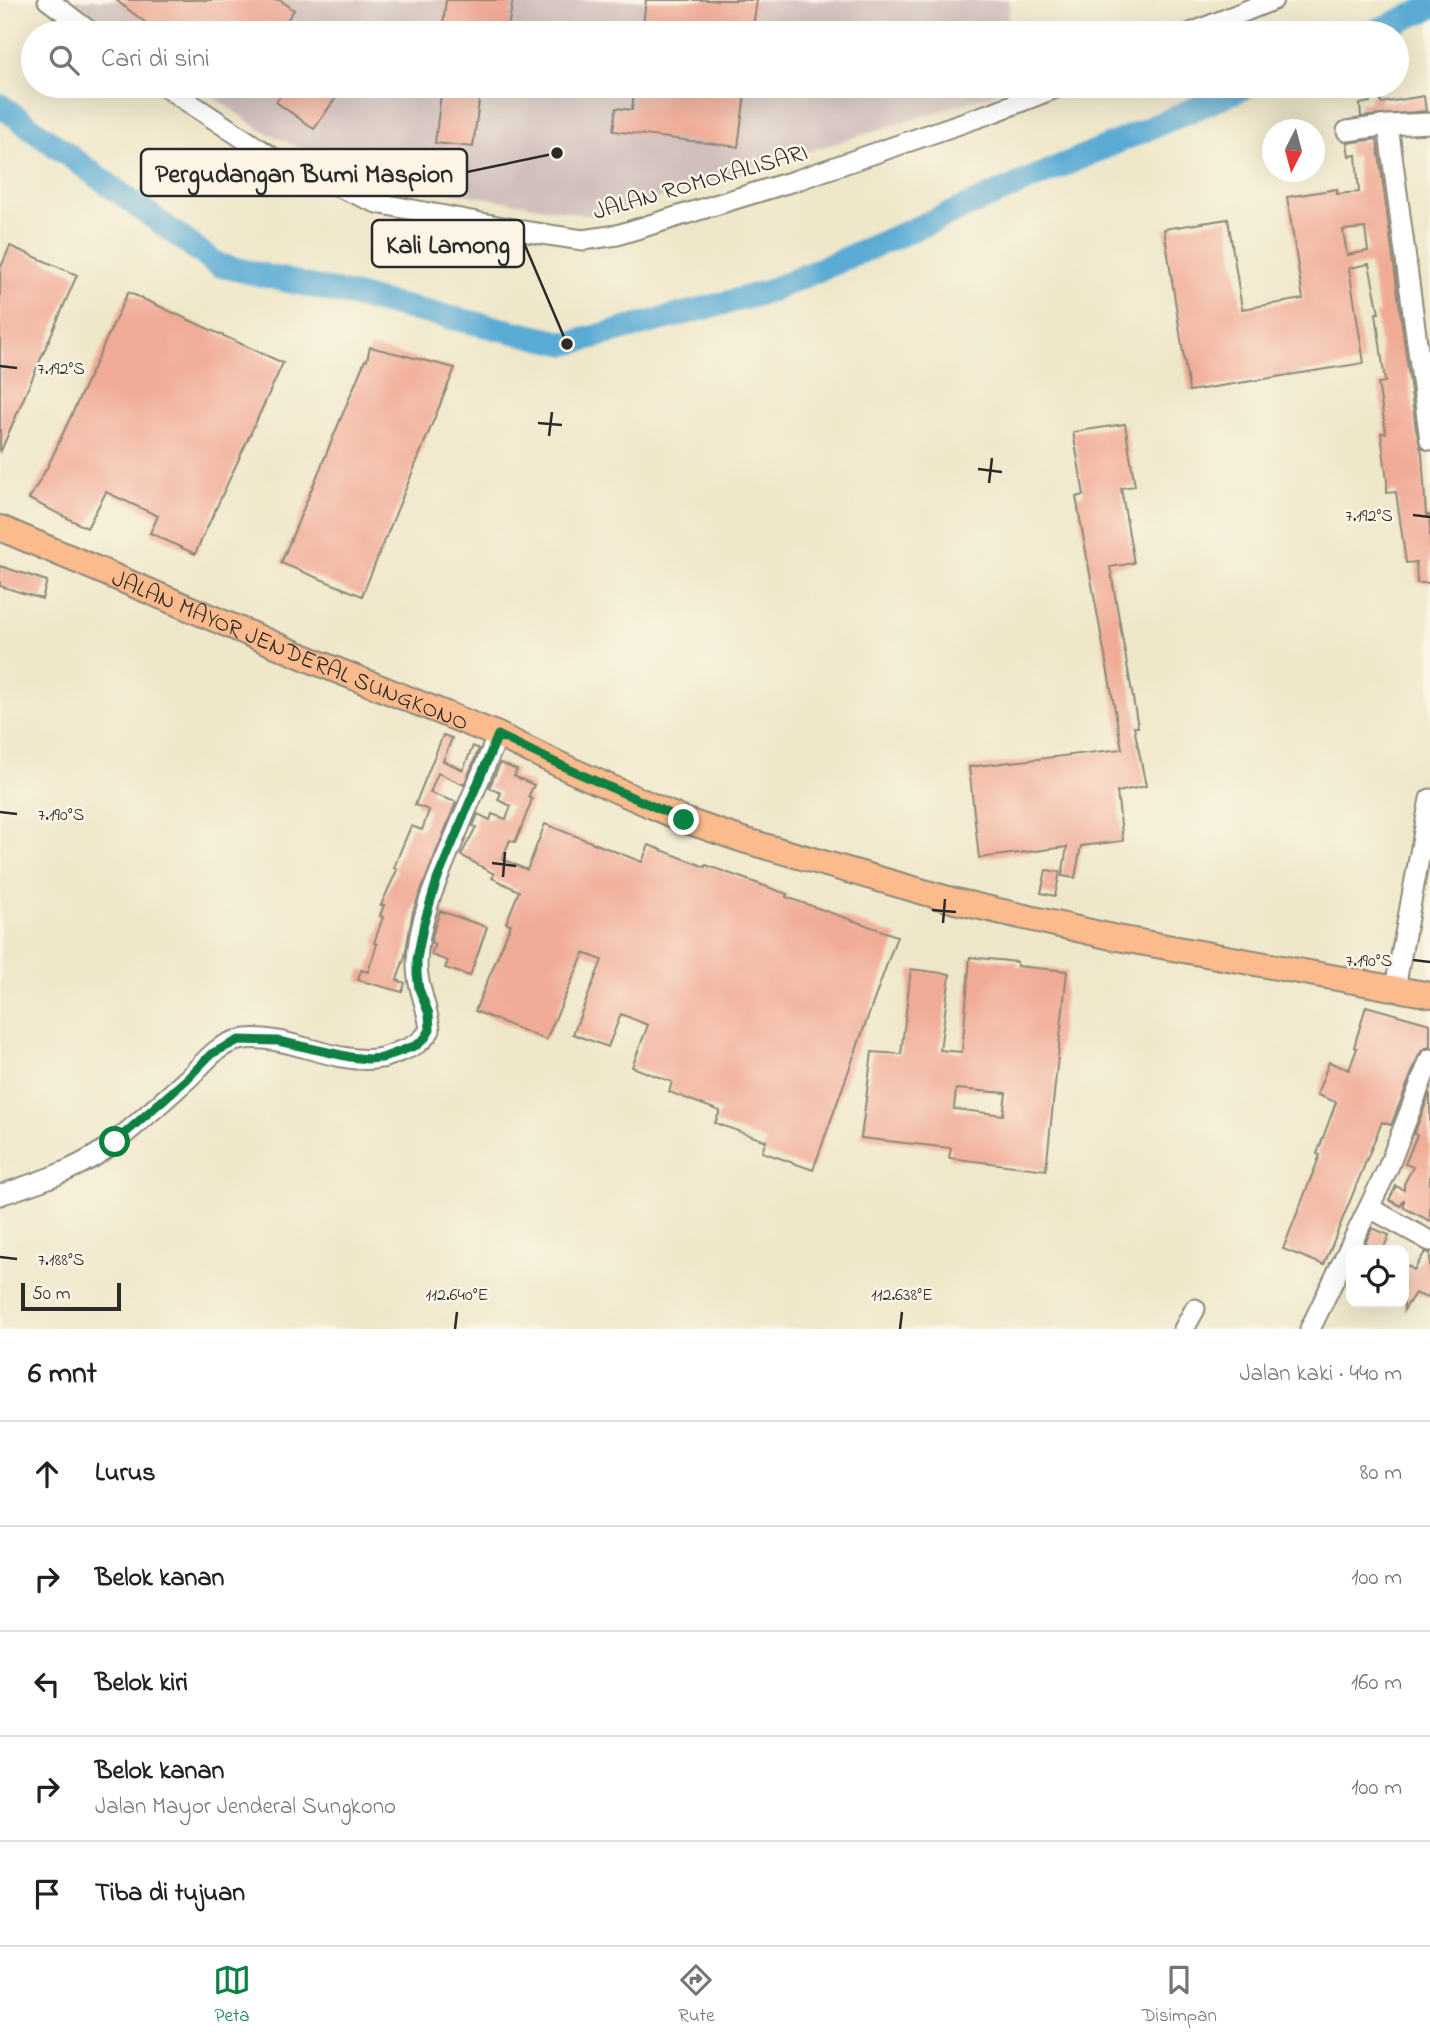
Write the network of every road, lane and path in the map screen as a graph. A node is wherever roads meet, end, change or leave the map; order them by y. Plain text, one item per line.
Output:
1 (48, 0) edge
2 (1273, 0) edge
3 (76, 21) edge
4 (1221, 21) edge
5 (182, 98) edge
6 (1031, 98) edge
7 (1430, 123) edge
8 (1388, 125) junction
9 (1347, 131) dead end
10 (1430, 299) edge
11 (1410, 302) junction
12 (1430, 440) edge
13 (0, 527) edge
14 (498, 735) junction
15 (1430, 799) edge
16 (1395, 988) junction
17 (1430, 995) edge
18 (1430, 1059) edge
19 (0, 1195) edge
20 (1370, 1208) junction
21 (1430, 1241) edge
22 (1195, 1309) dead end
23 (1184, 1329) edge
24 (1310, 1329) edge

1 - 3 street
2 - 4 street
5 - 6 street, JALAN ROMOKALISARI
7 - 8 street
8 - 9 street
8 - 11 street
10 - 11 street
11 - 12 street
13 - 14 main road, JALAN MAYOR JENDERAL SUNGKONO
14 - 16 main road, JALAN MAYOR JENDERAL SUNGKONO
14 - 19 street
15 - 16 street
16 - 17 main road, JALAN MAYOR JENDERAL SUNGKONO
18 - 20 street
20 - 21 street
20 - 24 street
22 - 23 street

